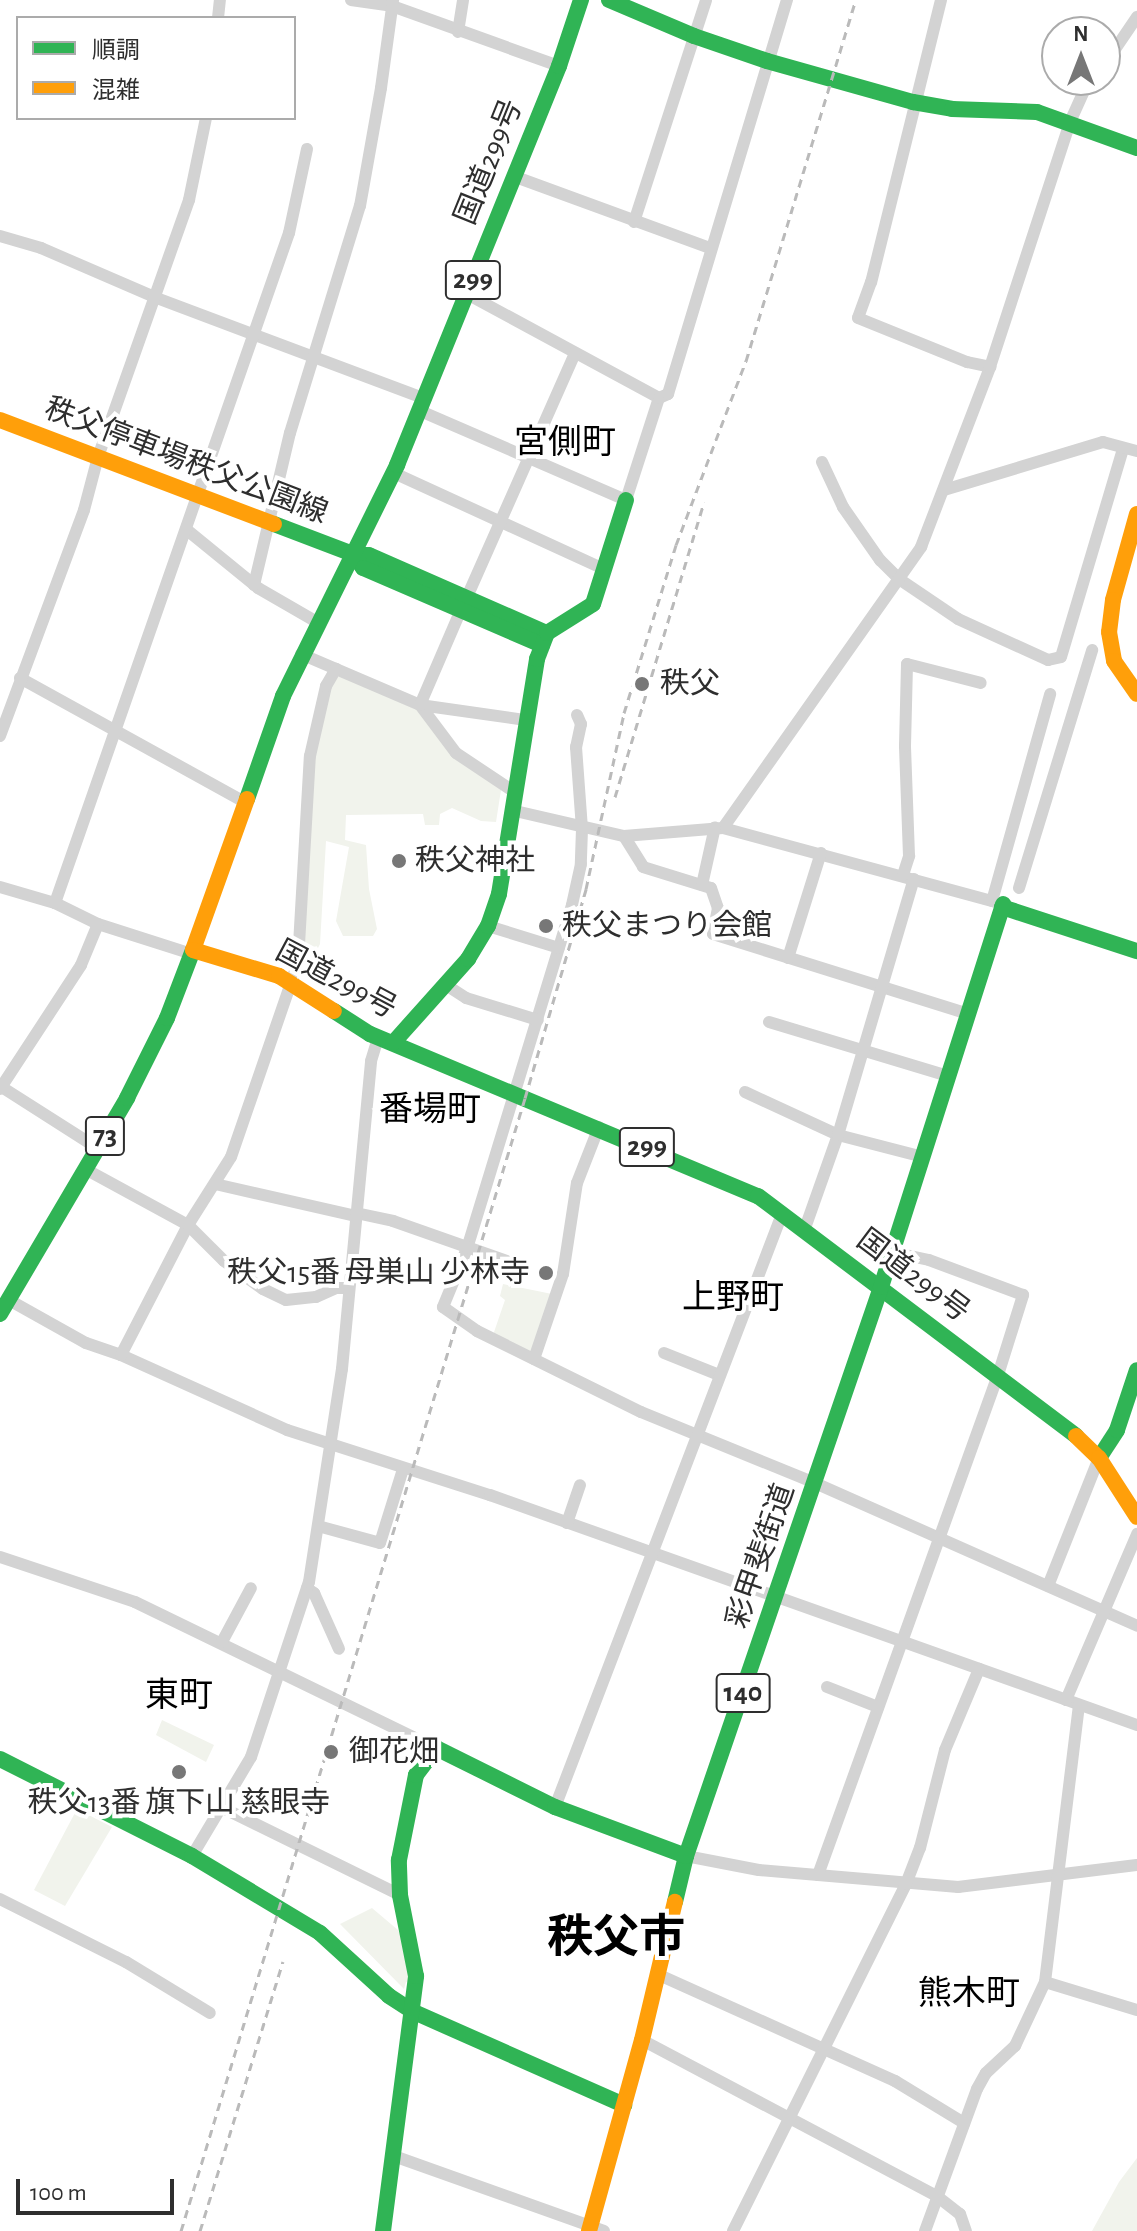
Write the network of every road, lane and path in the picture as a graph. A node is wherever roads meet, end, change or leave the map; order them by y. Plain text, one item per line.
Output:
1 (351, 0) edge
2 (463, 0) edge
3 (581, 0) edge
4 (609, 0) edge
5 (706, 0) edge
6 (787, 0) edge
7 (941, 0) edge
8 (392, 3) edge
9 (1137, 17) edge
10 (458, 32) junction
11 (694, 36) junction
12 (1121, 40) edge
13 (767, 61) junction
14 (559, 66) junction
15 (1082, 96) edge
16 (913, 102) junction
17 (206, 120) edge
18 (1070, 122) junction
19 (1137, 148) edge
20 (307, 149) dead end
21 (513, 176) junction
22 (634, 222) junction
23 (0, 236) edge
24 (710, 248) junction
25 (467, 294) junction
26 (154, 297) junction
27 (255, 334) junction
28 (575, 353) junction
29 (313, 358) junction
30 (990, 367) junction
31 (659, 398) junction
32 (420, 404) junction
33 (0, 420) edge
34 (1123, 449) junction
35 (1137, 451) edge
36 (98, 457) junction
37 (528, 459) junction
38 (822, 462) dead end
39 (394, 473) junction
40 (944, 490) junction
41 (197, 492) junction
42 (626, 500) junction
43 (1137, 514) edge
44 (502, 520) junction
45 (268, 522) junction
46 (187, 530) junction
47 (353, 554) junction
48 (604, 569) junction
49 (899, 579) junction
50 (254, 585) junction
51 (464, 604) junction
52 (317, 622) junction
53 (544, 639) junction
54 (1092, 650) dead end
55 (301, 654) junction
56 (336, 669) junction
57 (20, 678) junction
58 (981, 683) dead end
59 (1050, 694) dead end
60 (1137, 694) edge
61 (420, 705) junction
62 (577, 715) dead end
63 (526, 720) junction
64 (113, 728) junction
65 (0, 736) edge
66 (513, 791) junction
67 (246, 803) junction
68 (511, 810) junction
69 (719, 828) junction
70 (582, 829) junction
71 (624, 836) junction
72 (821, 853) junction
73 (909, 877) junction
74 (702, 885) junction
75 (0, 887) edge
76 (1019, 888) dead end
77 (55, 903) junction
78 (999, 904) junction
79 (98, 924) junction
80 (488, 926) junction
81 (559, 948) junction
82 (1137, 951) edge
83 (193, 952) junction
84 (788, 958) junction
85 (290, 981) junction
86 (446, 985) junction
87 (882, 986) junction
88 (968, 1014) junction
89 (538, 1020) junction
90 (769, 1022) dead end
91 (386, 1040) junction
92 (862, 1049) junction
93 (948, 1076) junction
94 (1, 1087) edge
95 (745, 1092) dead end
96 (516, 1095) junction
97 (599, 1127) junction
98 (838, 1135) junction
99 (99, 1149) junction
100 (923, 1157) junction
101 (87, 1170) junction
102 (215, 1184) junction
103 (356, 1214) junction
104 (782, 1214) junction
105 (188, 1225) junction
106 (804, 1231) junction
107 (468, 1246) junction
108 (892, 1252) junction
109 (512, 1263) dead end
110 (881, 1287) junction
111 (349, 1288) junction
112 (5, 1307) edge
113 (664, 1353) dead end
114 (121, 1355) junction
115 (534, 1359) junction
116 (1137, 1370) edge
117 (719, 1375) junction
118 (998, 1375) junction
119 (696, 1434) junction
120 (330, 1446) junction
121 (1099, 1458) junction
122 (403, 1469) junction
123 (815, 1483) junction
124 (580, 1485) dead end
125 (1137, 1517) edge
126 (567, 1523) junction
127 (318, 1526) junction
128 (1137, 1534) edge
129 (938, 1537) junction
130 (653, 1553) junction
131 (0, 1557) edge
132 (1048, 1586) junction
133 (251, 1588) dead end
134 (307, 1588) junction
135 (777, 1597) junction
136 (1102, 1610) junction
137 (1137, 1626) edge
138 (900, 1641) junction
139 (222, 1642) junction
140 (339, 1649) dead end
141 (979, 1669) junction
142 (279, 1670) junction
143 (827, 1687) dead end
144 (1066, 1700) junction
145 (1079, 1705) junction
146 (878, 1707) junction
147 (1137, 1725) edge
148 (436, 1748) junction
149 (0, 1759) edge
150 (555, 1807) junction
151 (223, 1808) junction
152 (192, 1856) junction
153 (686, 1856) junction
154 (1137, 1865) edge
155 (818, 1875) junction
156 (1060, 1875) junction
157 (906, 1884) junction
158 (400, 1895) junction
159 (0, 1899) edge
160 (657, 1974) junction
161 (1045, 1982) junction
162 (1137, 2010) edge
163 (414, 2012) junction
164 (210, 2013) dead end
165 (642, 2040) junction
166 (826, 2048) junction
167 (624, 2105) junction
168 (791, 2119) junction
169 (964, 2123) junction
170 (391, 2155) junction
171 (938, 2197) junction
172 (594, 2230) edge
173 (383, 2231) edge
174 (733, 2231) edge
175 (925, 2231) edge
176 (966, 2231) edge

1 - 8 street
2 - 10 street
3 - 14 main road, 国道299号 / 299
4 - 11 main road
5 - 11 street
6 - 13 street
7 - 16 street
8 - 10 street
8 - 29 street
9 - 12 street
10 - 14 street
11 - 13 main road
11 - 22 street
13 - 16 main road
13 - 24 street
14 - 21 main road, 国道299号 / 299
15 - 18 street
16 - 18 main road
16 - 30 street
17 - 26 street
18 - 19 main road
18 - 30 street
20 - 27 street
21 - 22 street
21 - 25 main road, 国道299号 / 299
22 - 24 street
23 - 26 street
24 - 31 street
25 - 28 street
25 - 32 main road, 国道299号 / 299
26 - 27 street
26 - 36 street
27 - 29 street
27 - 41 street
28 - 31 street
28 - 37 street
29 - 32 street
29 - 45 street
30 - 40 street
31 - 42 street
32 - 37 street
32 - 39 main road, 国道299号 / 299
33 - 36 main road, 秩父停車場秩父公園線
34 - 35 street
34 - 40 street
34 - 49 street
36 - 41 main road, 秩父停車場秩父公園線
36 - 57 street
37 - 42 street
37 - 44 street
38 - 49 street
39 - 44 street
39 - 47 main road, 国道299号 / 299
40 - 49 street
41 - 45 main road, 秩父停車場秩父公園線
41 - 46 street
42 - 48 main road
43 - 60 main road
44 - 48 street
44 - 51 street
45 - 47 main road, 秩父停車場秩父公園線
45 - 50 street
46 - 50 street
46 - 64 street
47 - 51 main road, 秩父停車場秩父公園線
47 - 52 main road, 国道299号 / 299
48 - 53 main road
49 - 69 street
50 - 52 street
51 - 53 main road, 秩父停車場秩父公園線
51 - 61 street
52 - 55 main road, 国道299号 / 299
53 - 63 main road
54 - 76 street
55 - 56 street
55 - 67 main road, 国道299号 / 299
56 - 61 street
56 - 85 street
57 - 64 street
57 - 65 street
58 - 73 street
59 - 78 street
61 - 63 street
61 - 66 street
62 - 70 street
63 - 66 main road
64 - 67 street
64 - 77 street
66 - 68 main road
67 - 83 main road, 国道299号 / 299
68 - 70 street
68 - 80 main road
69 - 71 street
69 - 72 street
69 - 74 street
70 - 71 street
70 - 81 street
71 - 74 street
72 - 73 street
72 - 84 street
73 - 78 street
73 - 87 street
74 - 84 street
75 - 77 street
77 - 79 street
78 - 82 main road
78 - 88 main road, 彩甲斐街道 / 140
79 - 83 street
79 - 94 street
80 - 81 street
80 - 86 main road
81 - 89 street
83 - 85 main road, 国道299号 / 299
83 - 99 main road, 73
84 - 87 street
85 - 91 main road, 国道299号 / 299
85 - 102 street
86 - 89 street
86 - 91 main road
87 - 88 street
87 - 92 street
88 - 93 main road, 彩甲斐街道 / 140
89 - 96 street
90 - 92 street
91 - 96 main road, 国道299号 / 299
91 - 103 street
92 - 93 street
92 - 98 street
93 - 100 main road, 彩甲斐街道 / 140
94 - 99 street
95 - 98 street
96 - 97 main road, 国道299号 / 299
96 - 107 street
97 - 104 main road, 国道299号 / 299
97 - 115 street
98 - 100 street
98 - 106 street
99 - 101 main road, 73
100 - 108 main road, 彩甲斐街道 / 140
101 - 105 street
101 - 112 main road, 73
102 - 103 street
102 - 105 street
103 - 107 street
103 - 111 street
104 - 106 main road, 国道299号 / 299
104 - 117 street
105 - 111 street
105 - 114 street
106 - 110 main road, 国道299号 / 299
107 - 109 street
107 - 115 street
108 - 110 main road, 彩甲斐街道 / 140
108 - 118 street
110 - 118 main road, 国道299号 / 299
110 - 123 main road, 彩甲斐街道 / 140
111 - 120 street
112 - 114 street
113 - 117 street
114 - 120 street
115 - 119 street
116 - 121 main road
117 - 119 street
118 - 121 main road, 国道299号 / 299
118 - 129 street
119 - 123 street
119 - 130 street
120 - 122 street
120 - 127 street
121 - 125 main road, 国道299号 / 299
121 - 132 street
122 - 126 street
122 - 127 street
123 - 129 street
123 - 135 main road, 彩甲斐街道 / 140
124 - 126 street
126 - 130 street
127 - 134 street
128 - 136 street
129 - 132 street
129 - 138 street
130 - 135 street
130 - 150 street
131 - 139 street
132 - 136 street
133 - 139 street
134 - 140 street
134 - 142 street
135 - 138 street
135 - 153 main road, 彩甲斐街道 / 140
136 - 137 street
136 - 144 street
138 - 141 street
138 - 146 street
139 - 142 street
141 - 144 street
141 - 157 street
142 - 148 street
142 - 151 street
143 - 146 street
144 - 145 street
145 - 147 street
145 - 156 street
146 - 155 street
148 - 150 main road
148 - 158 main road
149 - 152 main road
150 - 153 main road
151 - 152 street
151 - 158 street
152 - 163 main road
153 - 155 street
153 - 160 main road, 彩甲斐街道 / 140
154 - 156 street
155 - 157 street
156 - 157 street
156 - 161 street
157 - 166 street
158 - 163 main road
159 - 164 street
160 - 165 main road, 彩甲斐街道 / 140
160 - 166 street
161 - 162 street
161 - 169 street
163 - 167 main road
163 - 170 main road
165 - 167 main road, 彩甲斐街道 / 140
165 - 168 street
166 - 168 street
166 - 169 street
167 - 172 main road, 彩甲斐街道 / 140
168 - 171 street
168 - 174 street
169 - 171 street
170 - 172 street
170 - 173 main road
171 - 175 street
171 - 176 street

